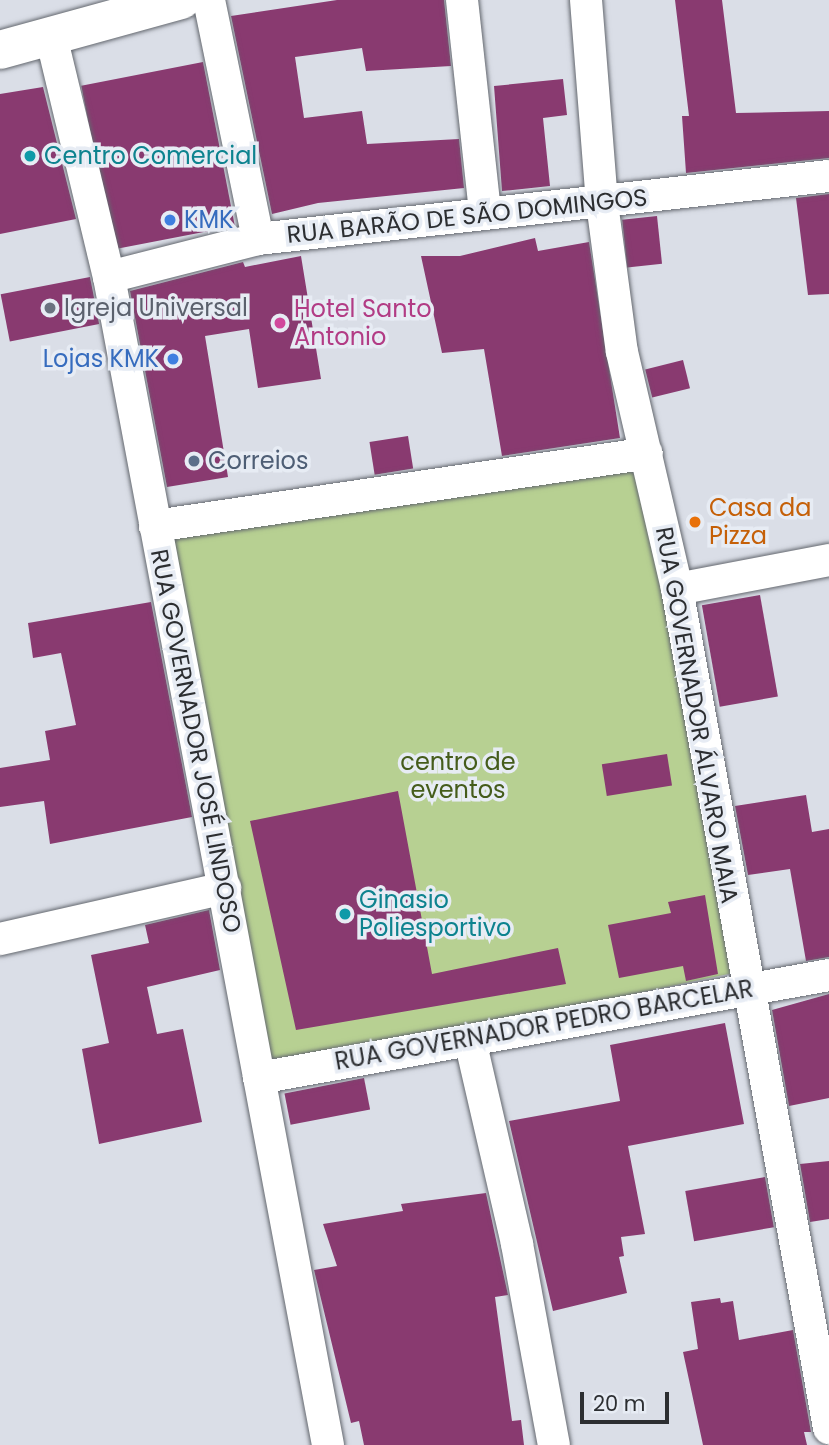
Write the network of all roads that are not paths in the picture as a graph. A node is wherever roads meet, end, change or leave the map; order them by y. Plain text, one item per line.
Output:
1 (181, 0) edge
2 (209, 0) edge
3 (462, 0) edge
4 (586, 0) edge
5 (52, 40) junction
6 (0, 50) edge
7 (829, 176) edge
8 (602, 203) junction
9 (485, 211) junction
10 (258, 239) junction
11 (109, 276) junction
12 (647, 453) junction
13 (155, 526) junction
14 (829, 560) edge
15 (677, 589) junction
16 (225, 888) junction
17 (0, 939) edge
18 (829, 975) edge
19 (748, 987) junction
20 (470, 1040) junction
21 (259, 1077) junction
22 (829, 1428) edge
23 (328, 1445) edge
24 (554, 1445) edge

1 - 5 main road
2 - 10 street
3 - 9 street
4 - 8 street, RUA GOVERNADOR ÁLVARO MAIA
5 - 6 main road
5 - 11 street, RUA GOVERNADOR JOSÉ LINDOSO
7 - 8 street, RUA BARÃO DE SÃO DOMINGOS
8 - 9 street, RUA BARÃO DE SÃO DOMINGOS
8 - 12 street, RUA GOVERNADOR ÁLVARO MAIA
9 - 10 street, RUA BARÃO DE SÃO DOMINGOS
10 - 11 street, RUA BARÃO DE SÃO DOMINGOS
11 - 13 street, RUA GOVERNADOR JOSÉ LINDOSO
12 - 13 street
12 - 15 street, RUA GOVERNADOR ÁLVARO MAIA
13 - 16 street, RUA GOVERNADOR JOSÉ LINDOSO
14 - 15 street
15 - 19 street, RUA GOVERNADOR ÁLVARO MAIA
16 - 17 street
16 - 21 street, RUA GOVERNADOR JOSÉ LINDOSO
18 - 19 street, RUA GOVERNADOR PEDRO BARCELAR
19 - 20 street, RUA GOVERNADOR PEDRO BARCELAR
19 - 22 street, RUA GOVERNADOR ÁLVARO MAIA
20 - 21 street, RUA GOVERNADOR PEDRO BARCELAR
20 - 24 street
21 - 23 street, RUA GOVERNADOR JOSÉ LINDOSO

